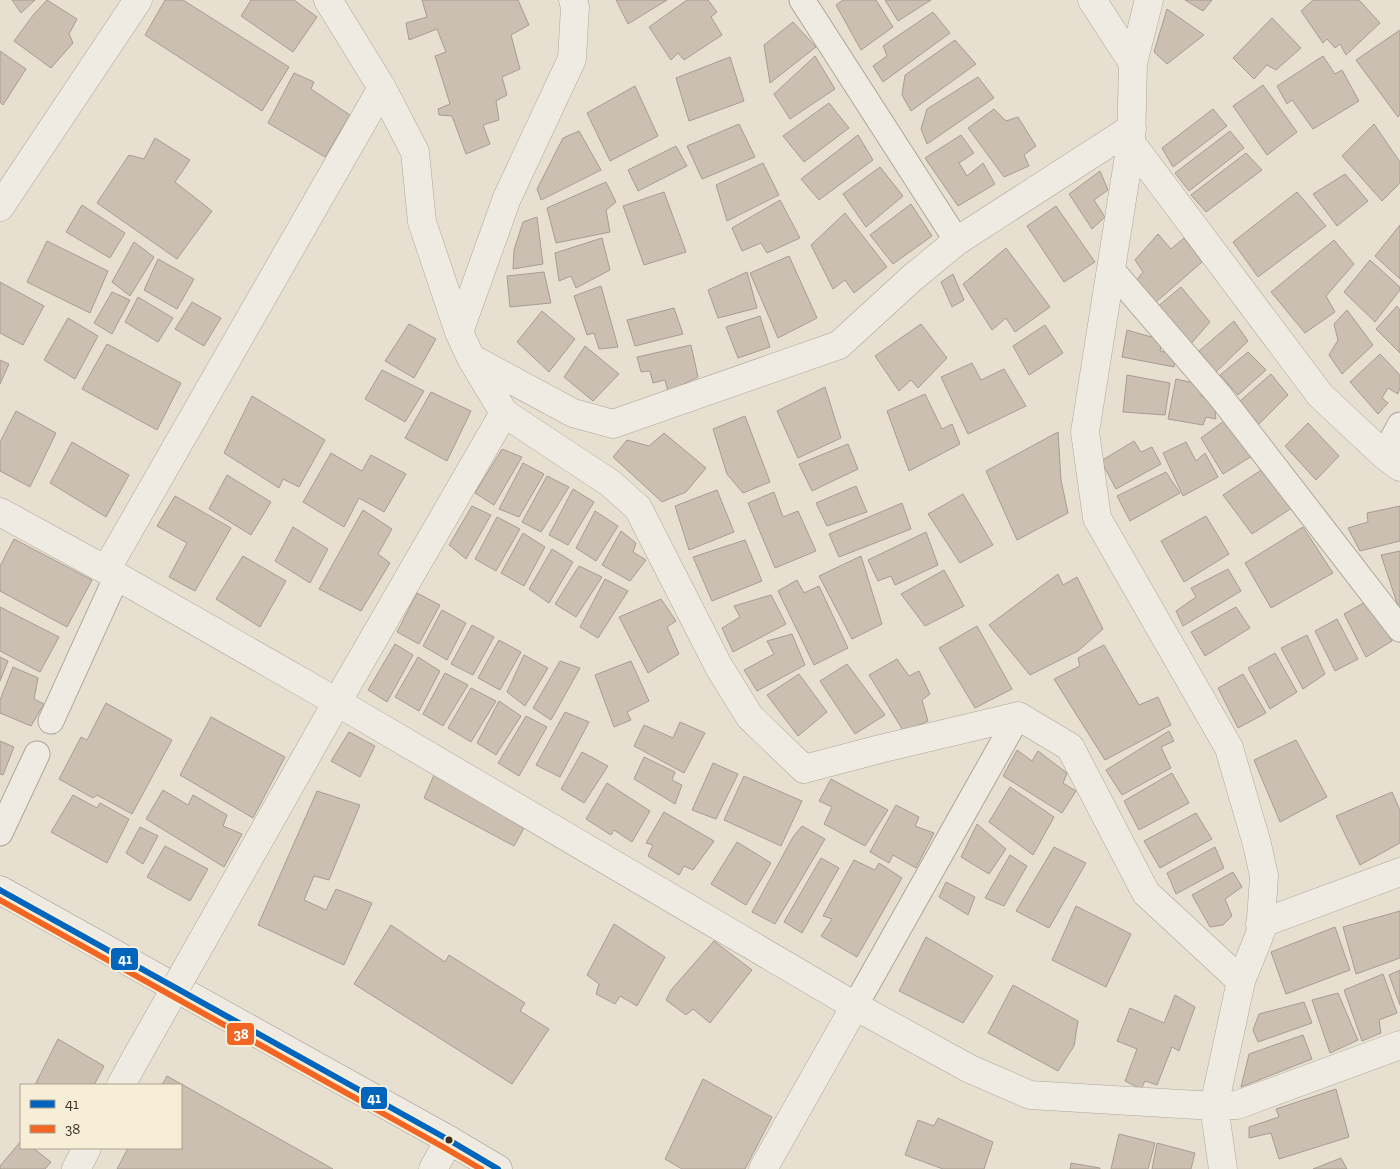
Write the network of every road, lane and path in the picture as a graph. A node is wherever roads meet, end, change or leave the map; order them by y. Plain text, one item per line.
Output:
1 (328, 0) edge
2 (573, 0) edge
3 (802, 0) edge
4 (1092, 0) edge
5 (1148, 0) edge
6 (126, 4) edge
7 (1133, 63) junction
8 (382, 88) junction
9 (1131, 136) junction
10 (0, 207) edge
11 (958, 241) junction
12 (1111, 268) junction
13 (459, 332) junction
14 (471, 358) junction
15 (504, 413) junction
16 (1400, 425) edge
17 (1392, 461) edge
18 (0, 512) edge
19 (111, 573) junction
20 (1400, 629) edge
21 (337, 702) junction
22 (1018, 716) junction
23 (51, 720) dead end
24 (36, 754) dead end
25 (0, 833) edge
26 (1400, 872) edge
27 (0, 890) edge
28 (1260, 924) junction
29 (1241, 981) junction
30 (855, 1006) junction
31 (1400, 1045) edge
32 (122, 1084) edge
33 (1214, 1106) junction
34 (449, 1140) junction
35 (86, 1149) edge
36 (76, 1169) edge
37 (433, 1169) edge
38 (498, 1169) edge
39 (763, 1169) edge
40 (1223, 1169) edge

1 - 8 street
2 - 13 street
3 - 11 lane
4 - 7 street
5 - 7 street
6 - 10 street
7 - 9 street
8 - 13 street
8 - 19 street
9 - 11 street
9 - 12 street
9 - 17 street
11 - 14 street
12 - 20 lane
12 - 28 street
13 - 14 street
14 - 15 street
15 - 21 street
15 - 22 street
16 - 17 lane
18 - 19 street
19 - 21 street
19 - 23 lane
21 - 30 street
21 - 32 street, bridge
22 - 29 street
22 - 30 lane
24 - 25 lane
26 - 28 street
27 - 34 street
28 - 29 street
29 - 33 street
30 - 33 street
30 - 39 street
31 - 33 street
33 - 40 street
34 - 37 street
34 - 38 street
35 - 36 street

